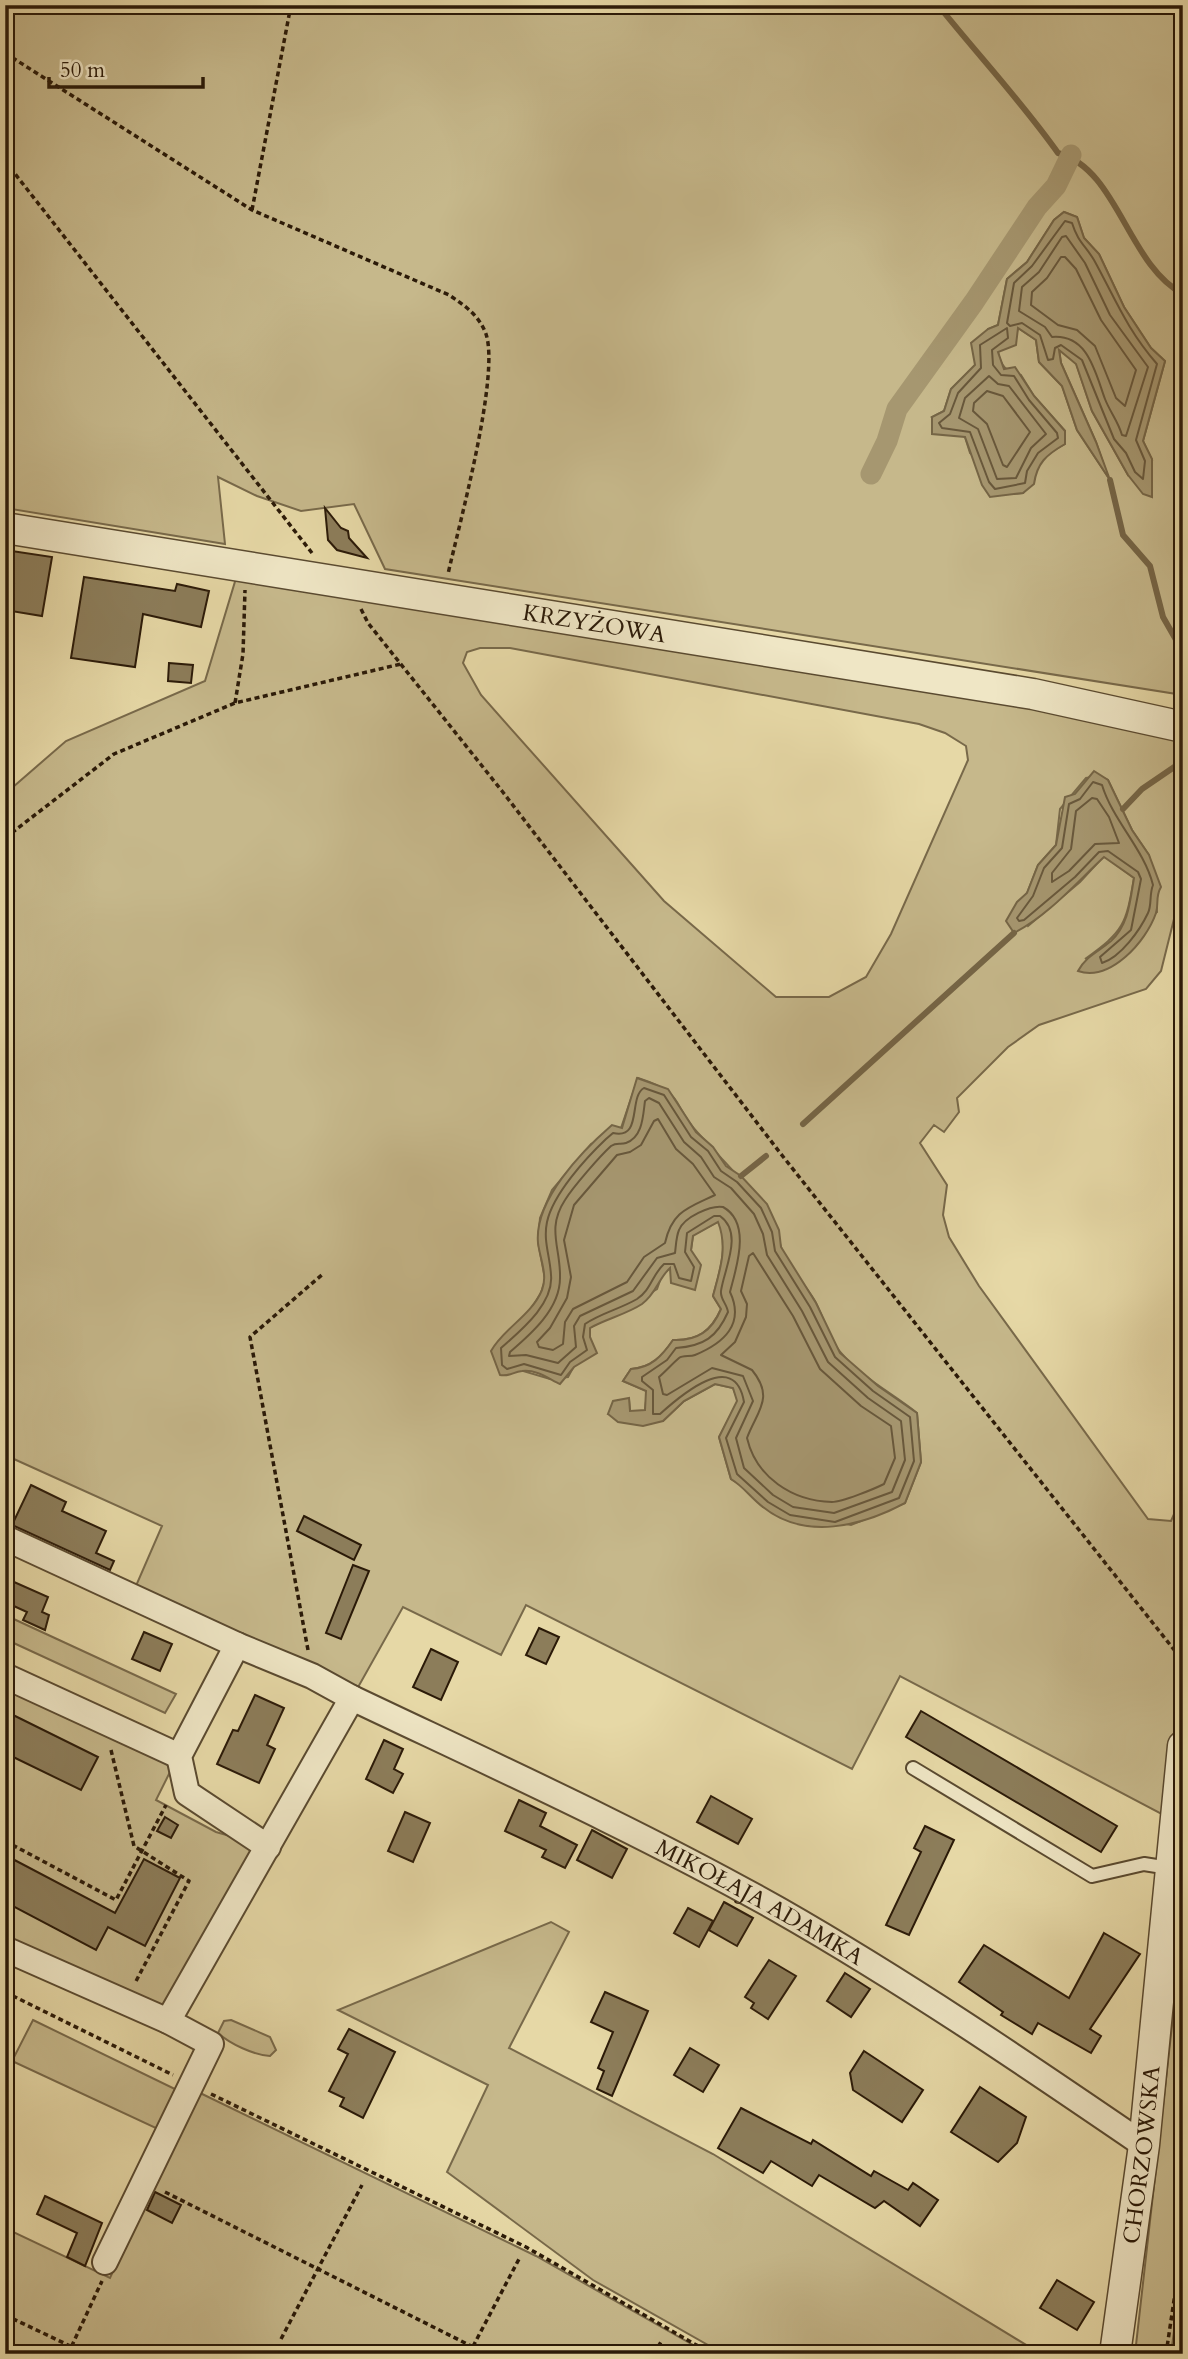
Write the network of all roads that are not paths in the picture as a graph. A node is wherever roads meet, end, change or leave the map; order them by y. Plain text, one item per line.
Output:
1 (5, 528) edge
2 (1183, 727) edge
3 (5, 1538) edge
4 (237, 1645) junction
5 (5, 1676) edge
6 (352, 1698) junction
7 (1183, 1746) edge
8 (179, 1756) junction
9 (913, 1768) dead end
10 (268, 1847) junction
11 (1169, 1868) junction
12 (5, 1949) edge
13 (168, 2021) junction
14 (1144, 2145) junction
15 (104, 2262) road end
16 (1115, 2354) edge

1 - 2 street, KRZYŻOWA
3 - 4 street, MIKOŁAJA ADAMKA
4 - 6 street, MIKOŁAJA ADAMKA
4 - 8 street
5 - 8 street
6 - 10 street
6 - 14 street, MIKOŁAJA ADAMKA
7 - 11 street, CHORZOWSKA
8 - 10 street
9 - 11 lane
10 - 13 street
11 - 14 street, CHORZOWSKA
12 - 13 street
13 - 15 street
14 - 16 street, CHORZOWSKA

